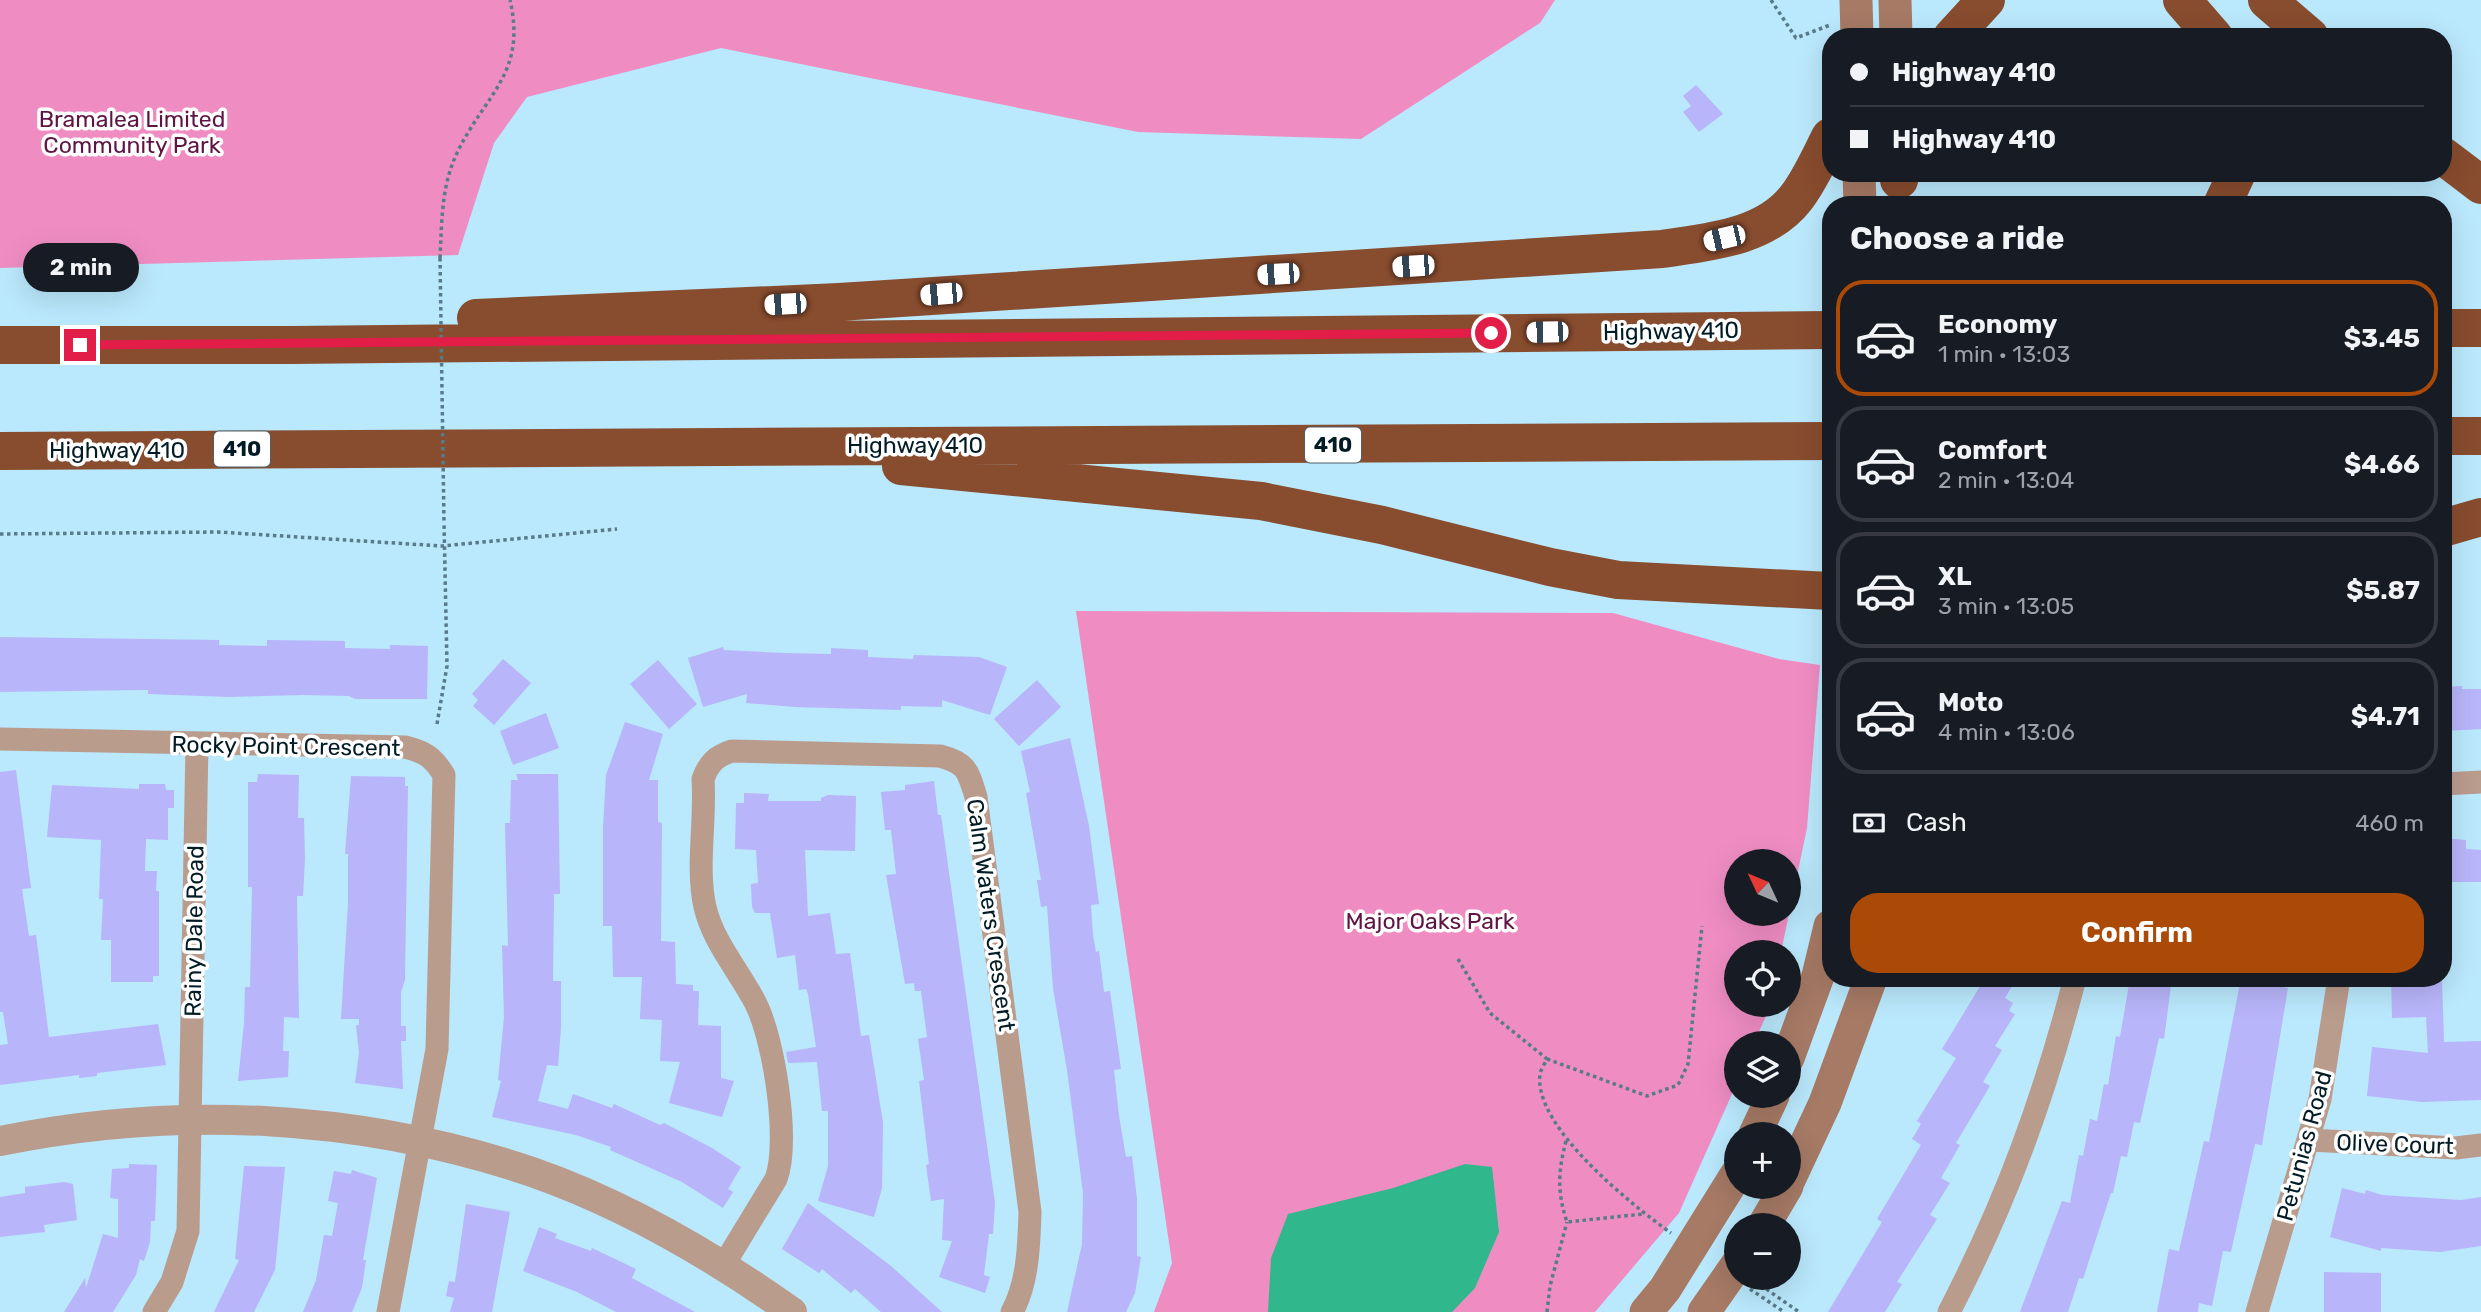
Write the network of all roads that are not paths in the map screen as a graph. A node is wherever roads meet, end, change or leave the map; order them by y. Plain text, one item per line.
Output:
1 (1895, 0) edge
2 (1986, 0) edge
3 (2182, 0) edge
4 (2267, 0) edge
5 (1896, 28) edge
6 (1960, 28) edge
7 (2206, 28) edge
8 (2300, 28) edge
9 (1822, 152) edge
10 (2452, 163) edge
11 (2481, 185) edge
12 (1820, 326) edge
13 (2452, 328) edge
14 (2481, 328) edge
15 (0, 345) edge
16 (292, 345) junction
17 (2452, 436) edge
18 (2481, 436) edge
19 (1822, 441) edge
20 (836, 445) junction
21 (0, 451) edge
22 (2481, 517) edge
23 (2452, 525) edge
24 (1822, 591) edge
25 (0, 739) edge
26 (197, 743) junction
27 (2481, 782) edge
28 (2452, 783) edge
29 (1822, 959) edge
30 (1868, 987) edge
31 (2074, 987) edge
32 (2338, 987) edge
33 (1798, 1031) edge
34 (190, 1118) junction
35 (2310, 1140) junction
36 (0, 1141) edge
37 (421, 1143) junction
38 (2481, 1145) edge
39 (1801, 1156) edge
40 (1724, 1194) edge
41 (723, 1266) junction
42 (1728, 1290) edge
43 (154, 1312) edge
44 (388, 1312) edge
45 (792, 1312) edge
46 (1012, 1312) edge
47 (1646, 1312) edge
48 (1704, 1312) edge
49 (1949, 1312) edge
50 (2257, 1312) edge

1 - 5 main road
2 - 6 highway
3 - 7 highway
4 - 8 highway
9 - 16 highway
10 - 11 highway
12 - 16 highway, Highway 410
13 - 14 highway
15 - 16 highway, Highway 410
17 - 18 highway
19 - 20 highway, Highway 410 / 410
20 - 21 highway, Highway 410 / 410
20 - 24 highway
22 - 23 highway
25 - 26 street, Rocky Point Crescent
26 - 34 street, Rainy Dale Road
26 - 37 street, Rocky Point Crescent
27 - 28 street
29 - 33 main road
30 - 39 main road
31 - 49 street
32 - 35 street, Petunias Road
34 - 36 street
34 - 37 street
34 - 43 street, Rainy Dale Road
35 - 38 street, Olive Court
35 - 50 street, Petunias Road
37 - 41 street
37 - 44 street, Rocky Point Crescent
40 - 47 main road
41 - 45 street
41 - 46 street, Calm Waters Crescent
42 - 48 main road

